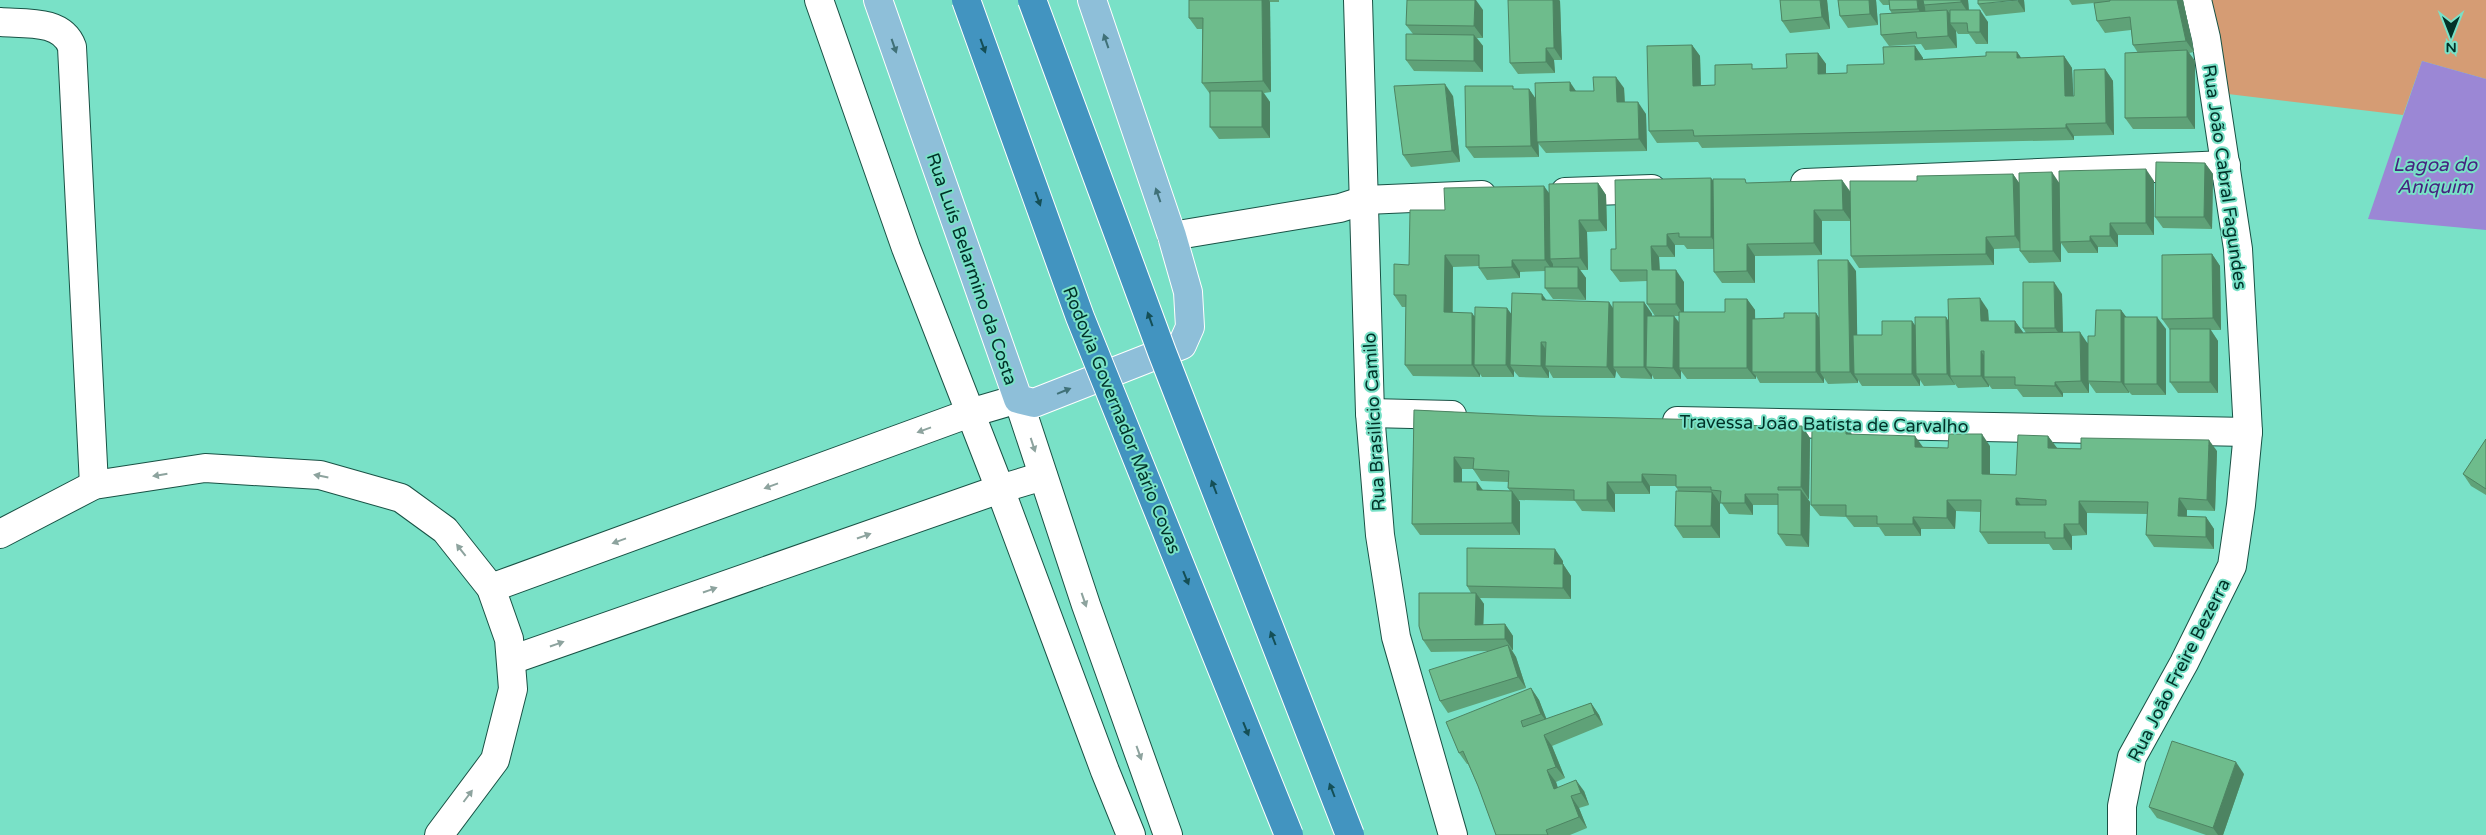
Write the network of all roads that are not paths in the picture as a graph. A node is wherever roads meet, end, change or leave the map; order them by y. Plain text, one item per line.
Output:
1 (819, 0) edge
2 (878, 0) edge
3 (966, 0) edge
4 (1032, 0) edge
5 (1092, 0) edge
6 (1358, 0) edge
7 (2197, 0) edge
8 (0, 22) edge
9 (2226, 165) junction
10 (1780, 184) edge
11 (1681, 188) edge
12 (1543, 193) edge
13 (1503, 195) edge
14 (1365, 200) junction
15 (1172, 236) junction
16 (1018, 399) junction
17 (970, 413) junction
18 (1370, 413) junction
19 (1480, 416) edge
20 (1649, 420) edge
21 (2248, 432) junction
22 (1043, 476) junction
23 (94, 485) junction
24 (1000, 489) junction
25 (2241, 505) joint
26 (0, 534) edge
27 (491, 588) junction
28 (511, 660) junction
29 (439, 835) edge
30 (1132, 835) edge
31 (1168, 835) edge
32 (1289, 835) edge
33 (1350, 835) edge
34 (1453, 835) edge
35 (2122, 835) edge

1 - 17 street
2 -> 16 main road, Rua Luís Belarmino da Costa
3 -> 32 highway, Rodovia Governador Mário Covas, bridge
33 -> 4 highway, bridge
15 -> 5 main road, Rua Luís Belarmino da Costa
6 - 14 street, Rua Brasilício Camilo
7 - 9 street, Rua João Cabral Fagundes
8 - 23 street
9 - 10 street
9 - 21 street, Rua João Cabral Fagundes
11 - 12 street
13 - 14 street
14 - 15 street
14 - 18 street, Rua Brasilício Camilo
16 -> 15 main road, Rua Luís Belarmino da Costa
16 - 17 street
16 -> 22 street
17 - 24 street
17 -> 27 street
18 - 19 street
18 - 34 street, Rua Brasilício Camilo
20 - 21 street, Travessa João Batista de Carvalho
21 - 25 street, Rua João Cabral Fagundes
22 - 24 street
22 -> 31 street
23 - 26 street
27 -> 23 street
28 -> 24 street
24 - 30 street
25 - 35 street, Rua João Freire Bezerra
27 - 28 street
29 -> 28 street

